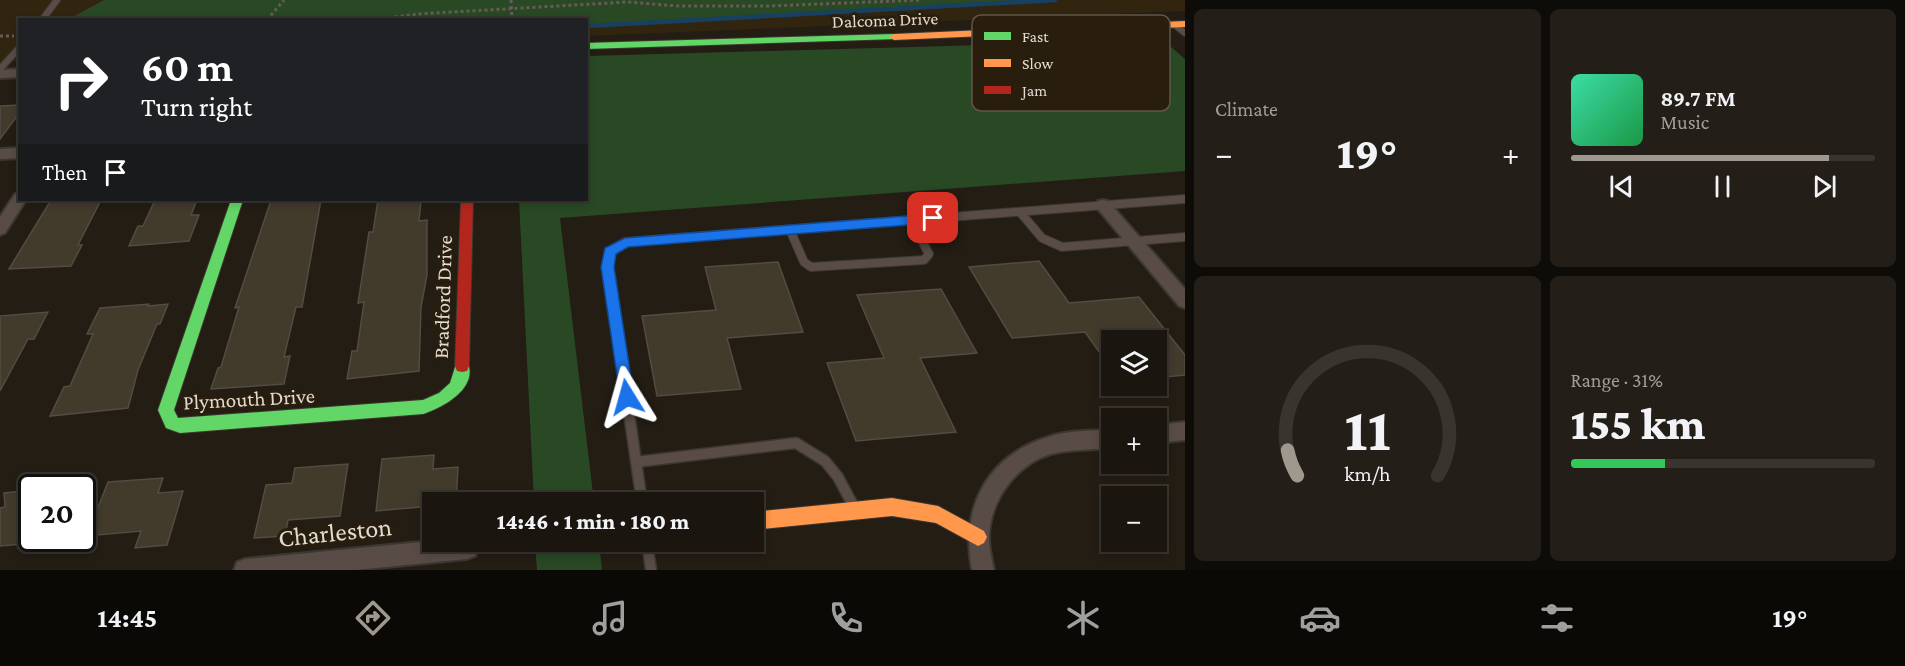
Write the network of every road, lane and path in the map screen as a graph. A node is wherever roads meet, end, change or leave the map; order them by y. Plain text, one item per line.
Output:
1 (57, 0) edge
2 (284, 0) edge
3 (511, 0) edge
4 (922, 0) edge
5 (512, 9) junction
6 (44, 18) edge
7 (269, 18) edge
8 (397, 18) edge
9 (512, 18) edge
10 (972, 34) edge
11 (18, 35) edge
12 (0, 36) edge
13 (588, 46) edge
14 (18, 49) edge
15 (0, 69) edge
16 (18, 73) edge
17 (0, 74) edge
18 (18, 153) edge
19 (0, 154) edge
20 (1185, 199) edge
21 (18, 201) edge
22 (237, 201) edge
23 (467, 201) edge
24 (1103, 205) junction
25 (1020, 212) junction
26 (911, 220) junction
27 (0, 229) edge
28 (790, 230) junction
29 (1185, 237) edge
30 (1134, 242) junction
31 (1185, 301) edge
32 (453, 394) joint
33 (1167, 434) edge
34 (1183, 435) edge
35 (1101, 440) edge
36 (636, 462) junction
37 (640, 492) edge
38 (855, 510) junction
39 (764, 520) edge
40 (978, 537) junction
41 (427, 552) edge
42 (648, 552) edge
43 (245, 570) edge
44 (651, 570) edge
45 (983, 570) edge

1 - 6 lane
2 - 7 path
3 - 5 path
4 - 5 path
5 - 8 path
5 - 9 path
10 - 13 street, Dalcoma Drive
11 - 12 path
14 - 15 lane
16 - 17 street
18 - 19 street
20 - 24 lane
21 - 27 street
22 - 32 street, Plymouth Drive
23 - 32 street, Bradford Drive
24 - 25 lane
24 - 30 street
25 - 26 lane
25 - 30 lane
26 - 28 lane
26 - 28 lane
28 - 36 lane
29 - 30 lane
30 - 31 street
33 - 34 street
35 - 40 street
36 - 37 lane
36 - 38 lane
38 - 39 street
38 - 40 street
40 - 45 street
41 - 43 street, Charleston
42 - 44 lane

